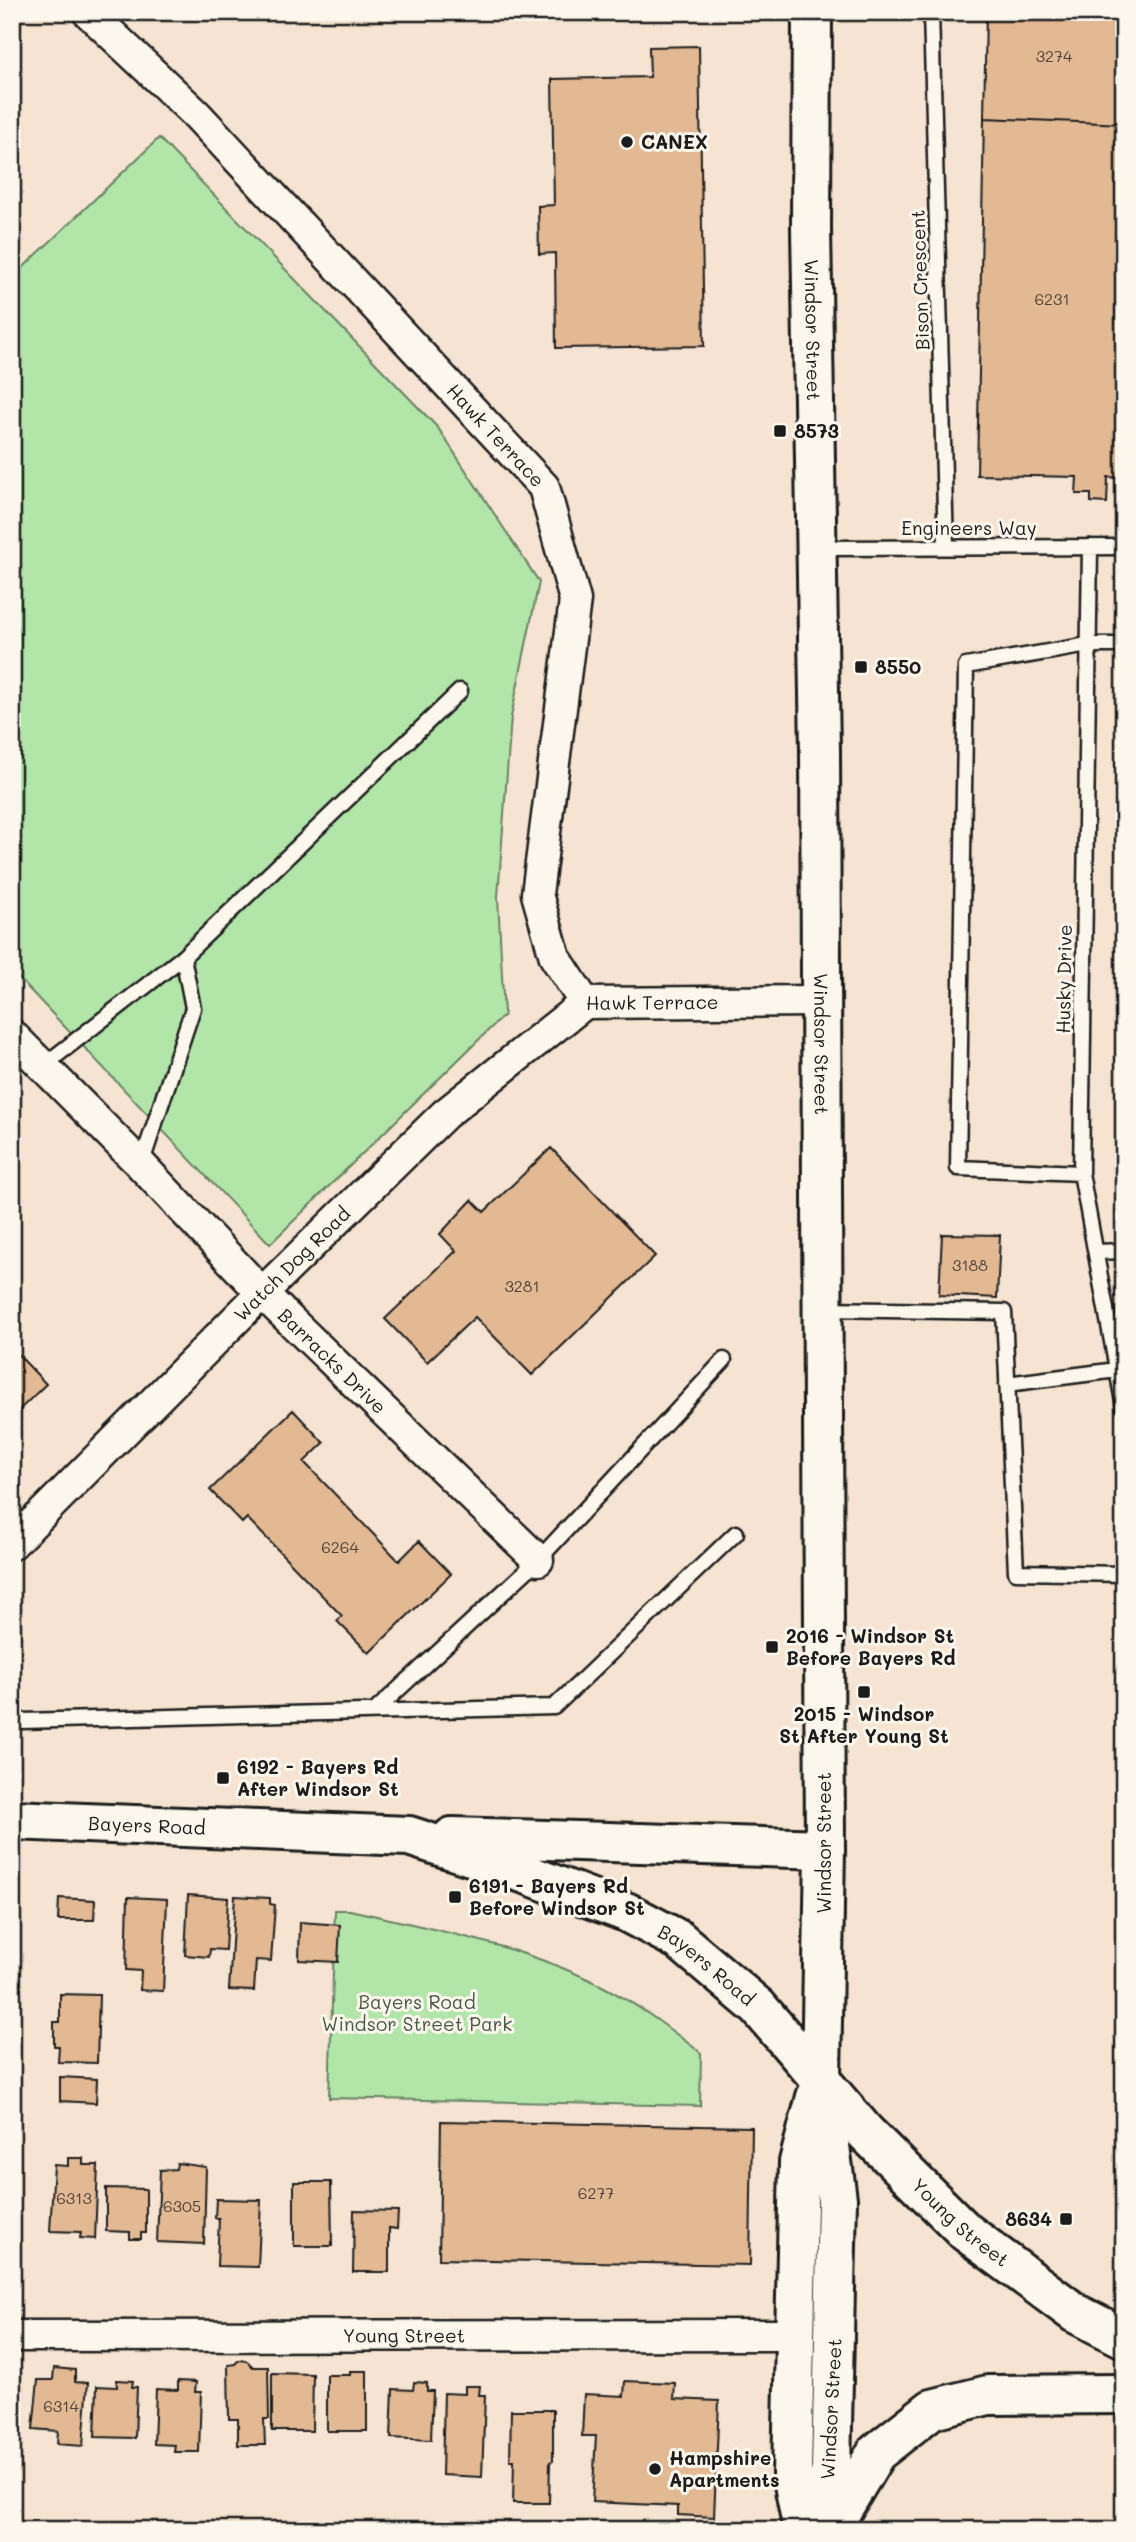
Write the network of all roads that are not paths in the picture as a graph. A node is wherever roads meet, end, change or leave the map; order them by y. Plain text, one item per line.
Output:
1 (88, 12) edge
2 (811, 12) edge
3 (931, 12) edge
4 (946, 547) junction
5 (1090, 547) junction
6 (1124, 547) edge
7 (815, 548) junction
8 (1124, 645) edge
9 (1088, 646) junction
10 (460, 691) dead end
11 (183, 957) junction
12 (820, 1000) junction
13 (585, 1003) junction
14 (12, 1035) edge
15 (43, 1066) junction
16 (141, 1165) junction
17 (1081, 1173) junction
18 (1124, 1251) edge
19 (1096, 1252) junction
20 (262, 1293) junction
21 (821, 1309) junction
22 (724, 1360) dead end
23 (1117, 1370) junction
24 (1007, 1384) junction
25 (1124, 1407) edge
26 (736, 1533) dead end
27 (12, 1544) edge
28 (538, 1560) junction
29 (1124, 1574) edge
30 (375, 1712) junction
31 (21, 1721) dead end
32 (12, 1820) edge
33 (409, 1836) junction
34 (825, 1850) junction
35 (821, 2078) junction
36 (794, 2335) junction
37 (12, 2336) edge
38 (1124, 2338) edge
39 (1124, 2394) edge
40 (803, 2530) edge
41 (817, 2530) edge
42 (830, 2530) edge

1 - 13 street, Hawk Terrace
2 - 7 street, Windsor Street
3 - 4 lane, Bison Crescent
4 - 5 lane, Engineers Way
4 - 7 lane, Engineers Way
5 - 6 lane, Engineers Way
5 - 9 lane, Husky Drive
7 - 12 street, Windsor Street
8 - 9 lane
9 - 17 lane, Husky Drive
9 - 17 lane
10 - 11 lane
11 - 15 lane
11 - 16 lane
12 - 13 street, Hawk Terrace
12 - 21 street, Windsor Street
13 - 20 street, Watch Dog Road
14 - 15 street, Barracks Drive
15 - 16 street, Barracks Drive
16 - 20 street, Barracks Drive
17 - 19 lane, Husky Drive
18 - 19 lane
19 - 23 lane, Husky Drive
20 - 27 street, Watch Dog Road
20 - 28 street, Barracks Drive
21 - 24 lane
21 - 34 street, Windsor Street
22 - 28 lane
23 - 24 lane
23 - 25 lane, Husky Drive
24 - 29 lane
26 - 30 lane
28 - 30 lane
30 - 31 lane
32 - 33 street, Bayers Road
33 - 34 street, Bayers Road
33 - 35 street, Bayers Road
34 - 35 street, Windsor Street
35 - 36 street, Windsor Street
35 - 38 street, Young Street
35 - 41 street, Windsor Street
36 - 37 street, Young Street
36 - 40 street, Windsor Street
39 - 42 street

